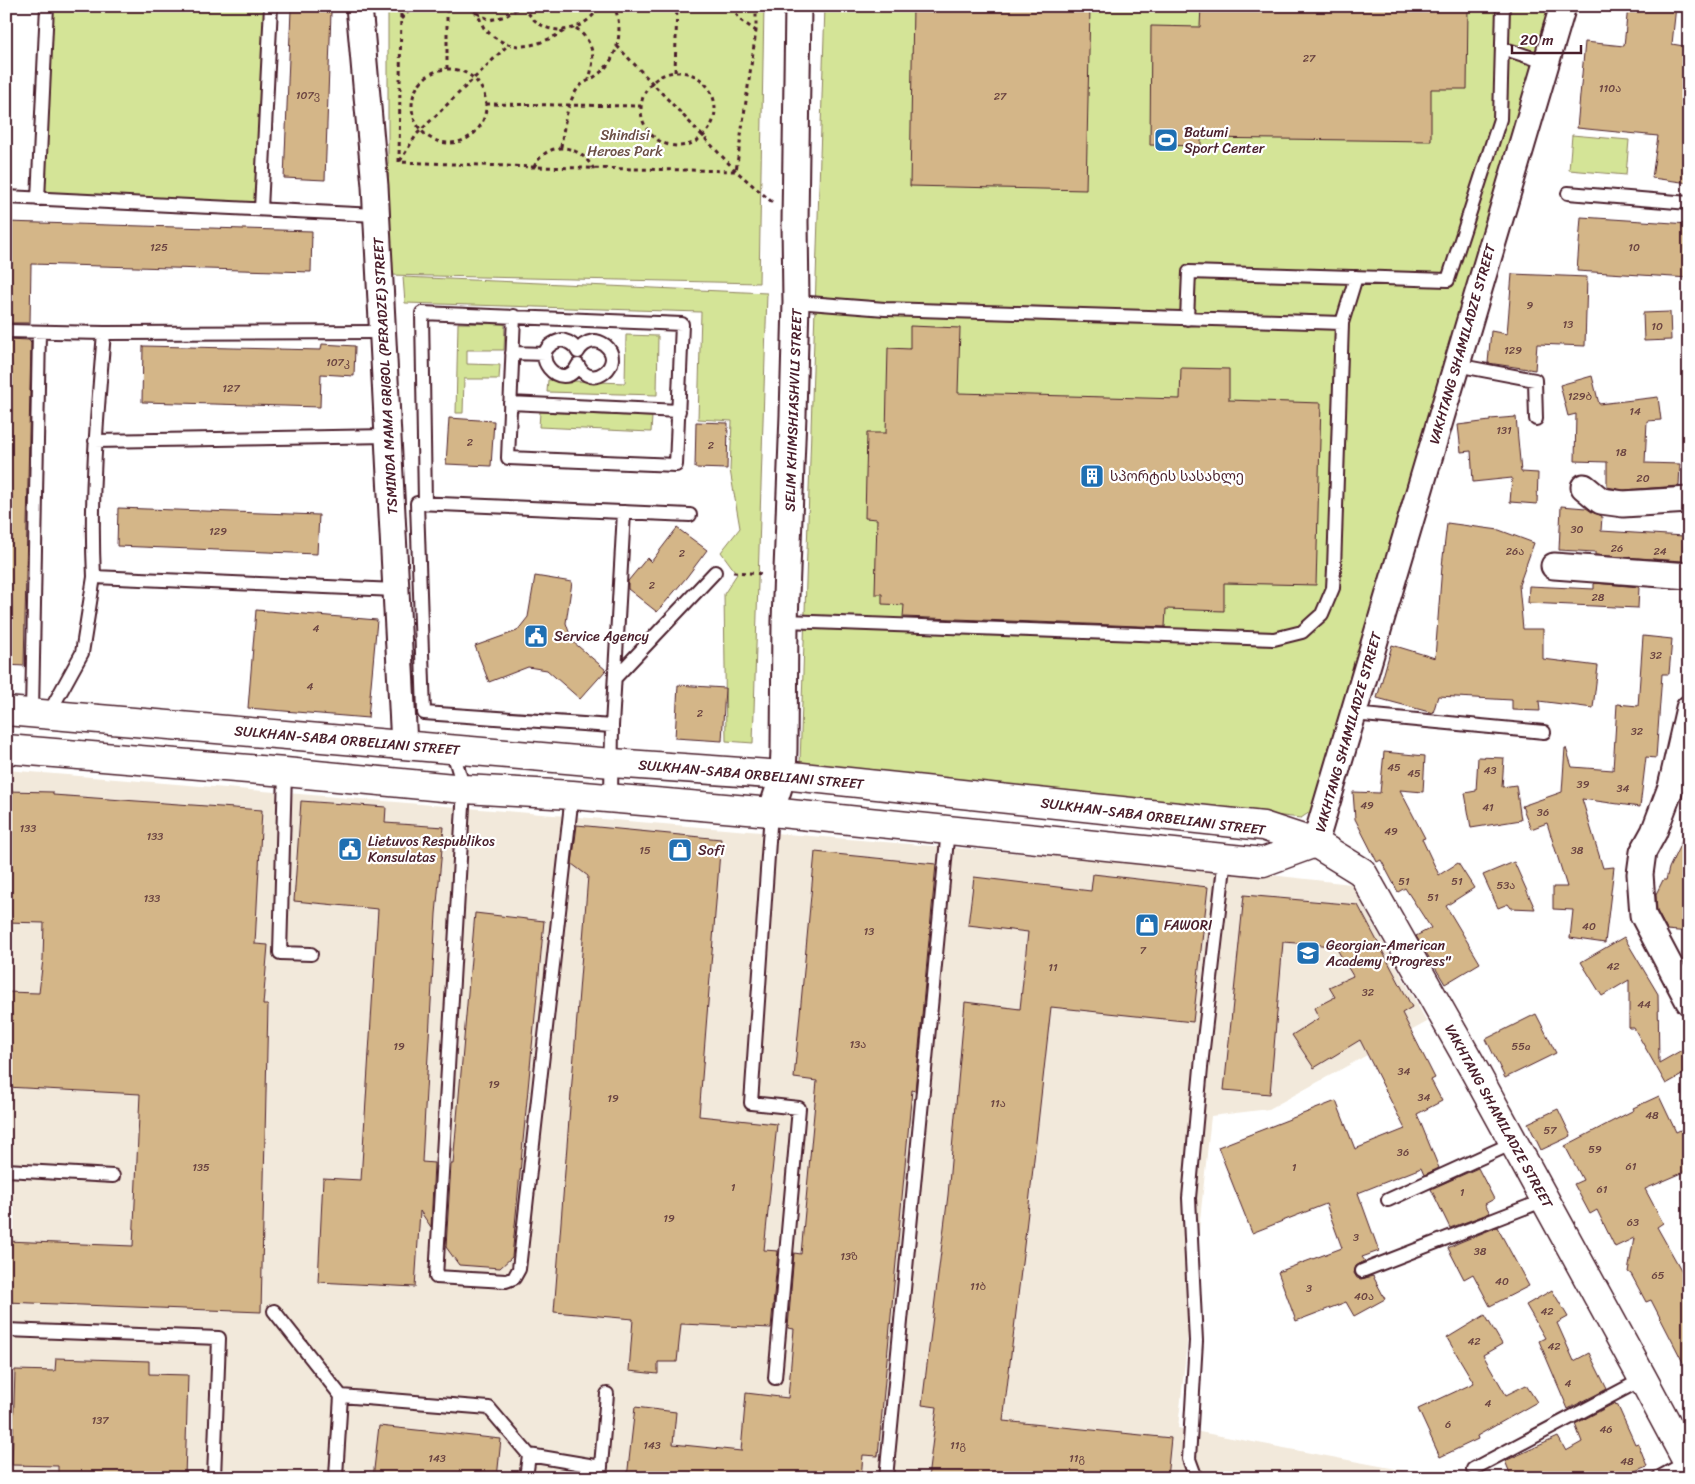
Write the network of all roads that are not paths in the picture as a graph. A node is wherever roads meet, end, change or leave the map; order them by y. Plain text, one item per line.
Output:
1 (47, 6) edge
2 (271, 6) edge
3 (359, 6) edge
4 (798, 6) edge
5 (1503, 6) edge
6 (1562, 6) edge
7 (1502, 48) junction
8 (1545, 62) junction
9 (1568, 193) dead end
10 (6, 197) edge
11 (38, 199) junction
12 (1689, 203) edge
13 (261, 209) junction
14 (376, 214) junction
15 (1356, 277) junction
16 (796, 302) junction
17 (514, 316) junction
18 (1188, 319) junction
19 (1342, 323) junction
20 (6, 331) edge
21 (40, 332) junction
22 (382, 332) junction
23 (104, 334) junction
24 (512, 353) junction
25 (545, 354) junction
26 (1456, 365) junction
27 (510, 403) junction
28 (679, 412) junction
29 (1536, 419) dead end
30 (388, 436) junction
31 (94, 441) junction
32 (1584, 487) dead end
33 (1689, 500) edge
34 (425, 503) junction
35 (624, 512) junction
36 (690, 515) dead end
37 (1554, 566) dead end
38 (714, 572) road end
39 (1689, 576) edge
40 (94, 577) junction
41 (396, 590) junction
42 (785, 621) junction
43 (615, 678) junction
44 (1689, 708) edge
45 (29, 712) edge
46 (1353, 714) junction
47 (612, 726) junction
48 (1544, 732) dead end
49 (404, 745) junction
50 (6, 749) edge
51 (452, 749) junction
52 (612, 763) junction
53 (285, 772) junction
54 (782, 775) junction
55 (464, 789) junction
56 (572, 795) junction
57 (611, 798) junction
58 (771, 812) junction
59 (948, 829) junction
60 (1315, 843) junction
61 (1225, 858) junction
62 (311, 954) dead end
63 (1689, 1002) edge
64 (1513, 1143) junction
65 (6, 1170) edge
66 (113, 1176) dead end
67 (1388, 1200) dead end
68 (1545, 1200) junction
69 (1362, 1271) dead end
70 (274, 1311) dead end
71 (6, 1330) edge
72 (775, 1378) dead end
73 (1644, 1379) junction
74 (607, 1394) dead end
75 (341, 1396) junction
76 (529, 1455) junction
77 (1688, 1463) edge
78 (1474, 1469) dead end
79 (601, 1472) edge
80 (336, 1476) dead end
81 (214, 1478) edge
82 (526, 1478) edge
83 (886, 1478) edge
84 (1196, 1478) edge
85 (1658, 1478) edge

1 - 11 lane
2 - 13 lane
3 - 14 street, TSMINDA MAMA GRIGOL (PERADZE) STREET
4 - 16 street, SELIM KHIMSHIASHVILI STREET
5 - 7 lane
6 - 8 street, VAKHTANG SHAMILADZE STREET
7 - 8 lane
7 - 15 lane
8 - 26 street, VAKHTANG SHAMILADZE STREET
9 - 12 lane
10 - 11 lane
11 - 13 lane
13 - 14 lane
14 - 22 street, TSMINDA MAMA GRIGOL (PERADZE) STREET
15 - 18 lane
15 - 19 lane
16 - 18 lane
16 - 42 street, SELIM KHIMSHIASHVILI STREET
17 - 24 lane
17 - 28 lane
17 - 34 lane
18 - 19 lane
19 - 42 lane
20 - 21 lane
21 - 23 lane
21 - 45 lane
22 - 23 lane
22 - 30 street, TSMINDA MAMA GRIGOL (PERADZE) STREET
23 - 31 lane
24 - 25 lane
24 - 27 lane
25 - 25 lane
26 - 29 lane
26 - 46 street, VAKHTANG SHAMILADZE STREET
27 - 28 lane
27 - 28 lane
30 - 31 lane
30 - 41 street, TSMINDA MAMA GRIGOL (PERADZE) STREET
31 - 40 lane
32 - 33 street
34 - 35 lane
34 - 47 lane
35 - 36 lane
35 - 43 lane
37 - 39 street
38 - 43 lane
40 - 41 lane
40 - 45 lane
41 - 49 street, TSMINDA MAMA GRIGOL (PERADZE) STREET
42 - 54 street, SELIM KHIMSHIASHVILI STREET
43 - 47 lane
44 - 63 street
45 - 49 street, SULKHAN-SABA ORBELIANI STREET
46 - 48 lane
46 - 60 street, VAKHTANG SHAMILADZE STREET
47 - 52 lane
49 - 51 street, SULKHAN-SABA ORBELIANI STREET
50 - 53 street
51 - 52 street, SULKHAN-SABA ORBELIANI STREET
51 - 55 lane
52 - 54 street, SULKHAN-SABA ORBELIANI STREET
52 - 57 lane
53 - 55 street
53 - 62 lane
54 - 58 street, SELIM KHIMSHIASHVILI STREET
54 - 60 street, SULKHAN-SABA ORBELIANI STREET
55 - 56 street
55 - 56 lane
56 - 57 street
57 - 58 street
58 - 59 street
58 - 72 lane
59 - 61 street
59 - 83 lane
60 - 61 street
60 - 64 street, VAKHTANG SHAMILADZE STREET
61 - 84 lane
64 - 67 lane
64 - 68 street, VAKHTANG SHAMILADZE STREET
65 - 66 lane
68 - 69 lane
68 - 73 street, VAKHTANG SHAMILADZE STREET
70 - 75 lane
71 - 81 lane
73 - 77 street, VAKHTANG SHAMILADZE STREET
73 - 78 lane
74 - 79 lane
75 - 76 lane
75 - 80 lane
76 - 79 lane
76 - 82 lane
77 - 85 lane

